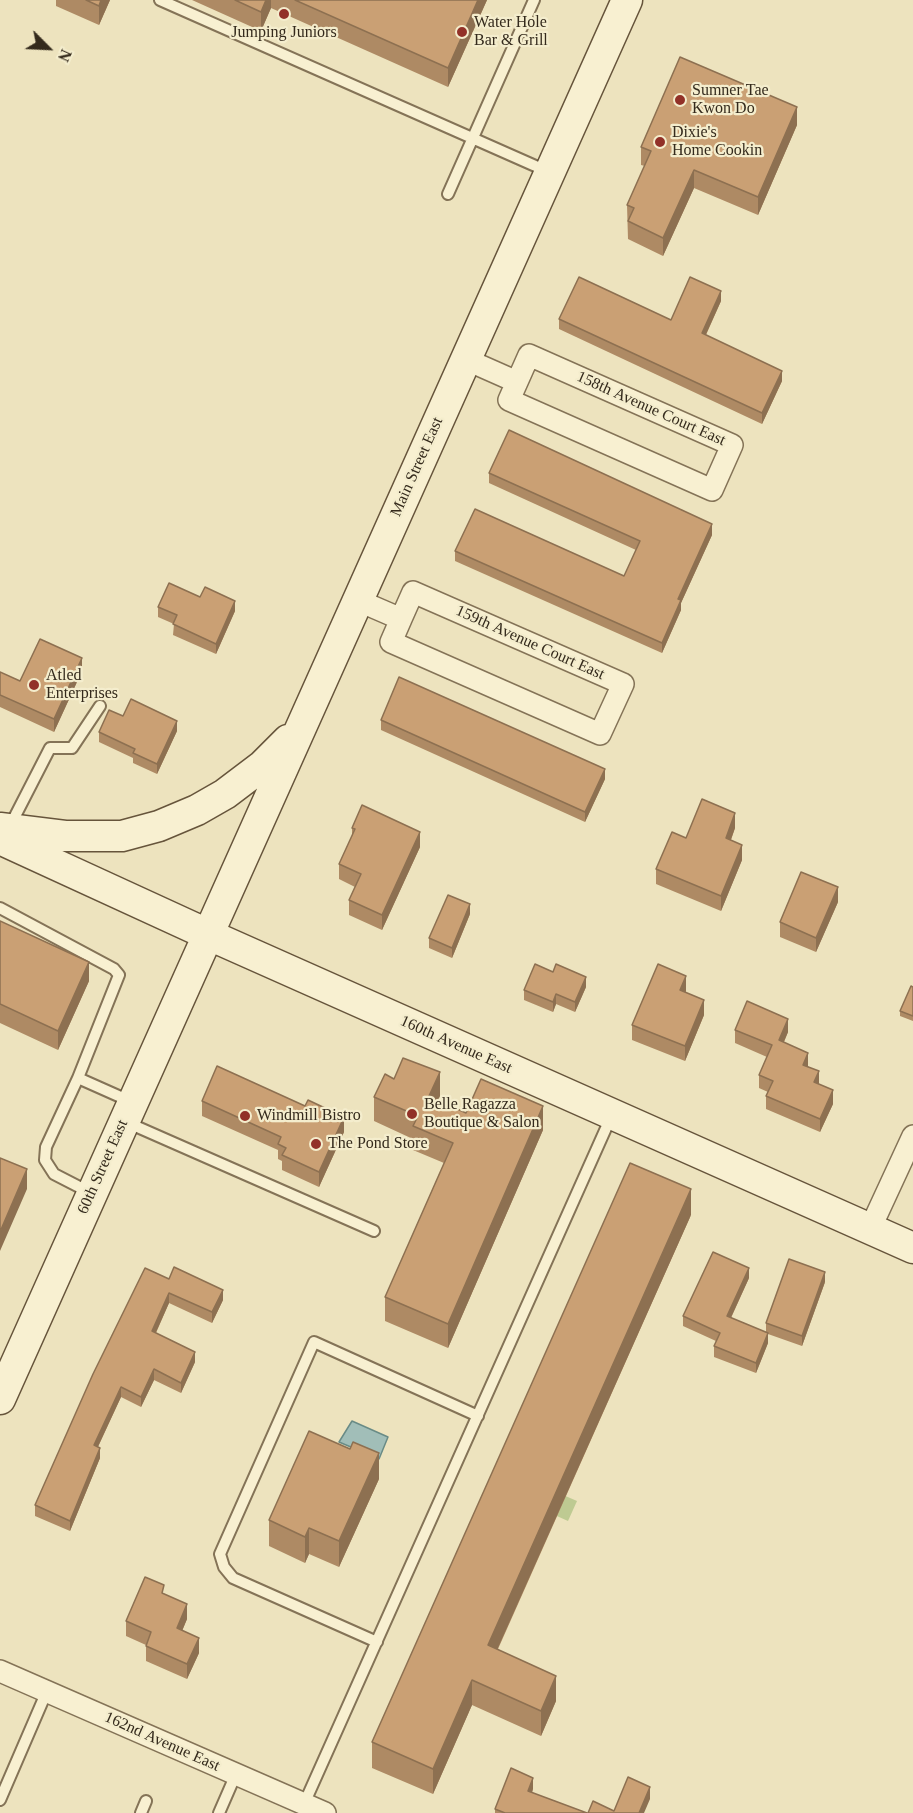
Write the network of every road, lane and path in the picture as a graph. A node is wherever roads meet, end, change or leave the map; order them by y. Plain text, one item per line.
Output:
1 (160, 0) edge
2 (534, 0) edge
3 (627, 0) edge
4 (473, 139) junction
5 (549, 173) junction
6 (448, 195) dead end
7 (465, 359) junction
8 (517, 382) junction
9 (357, 600) junction
10 (401, 619) junction
11 (100, 706) dead end
12 (300, 727) junction
13 (2, 835) edge
14 (0, 908) edge
15 (207, 934) junction
16 (78, 1078) junction
17 (128, 1112) junction
18 (612, 1114) junction
19 (913, 1136) edge
20 (92, 1194) junction
21 (870, 1229) junction
22 (374, 1232) dead end
23 (913, 1248) edge
24 (0, 1399) edge
25 (478, 1416) junction
26 (377, 1641) junction
27 (0, 1671) edge
28 (47, 1691) junction
29 (236, 1774) junction
30 (0, 1800) edge
31 (146, 1801) dead end
32 (304, 1804) junction
33 (141, 1813) edge
34 (219, 1813) edge
35 (325, 1813) edge

1 - 4 lane
2 - 4 lane
3 - 5 street, Main Street East
4 - 5 lane
4 - 6 lane
5 - 7 street, Main Street East
7 - 8 street
7 - 9 street, Main Street East
8 - 8 street, 158th Avenue Court East
9 - 10 street
9 - 12 street, Main Street East
10 - 10 street, 159th Avenue Court East
11 - 13 lane
12 - 13 street
12 - 15 street, Main Street East
13 - 15 street, 160th Avenue East
14 - 16 lane
15 - 17 street, 60th Street East
15 - 18 street, 160th Avenue East
16 - 17 lane
16 - 20 lane
17 - 20 street, 60th Street East
17 - 22 lane
18 - 21 street, 160th Avenue East
18 - 25 lane
19 - 21 street
20 - 24 street, 60th Street East
21 - 23 street, 160th Avenue East
25 - 26 lane
25 - 26 lane
26 - 32 lane
27 - 28 street, 162nd Avenue East
28 - 29 street, 162nd Avenue East
28 - 30 lane
29 - 32 street, 162nd Avenue East
29 - 34 lane
31 - 33 lane
32 - 35 street, 162nd Avenue East

